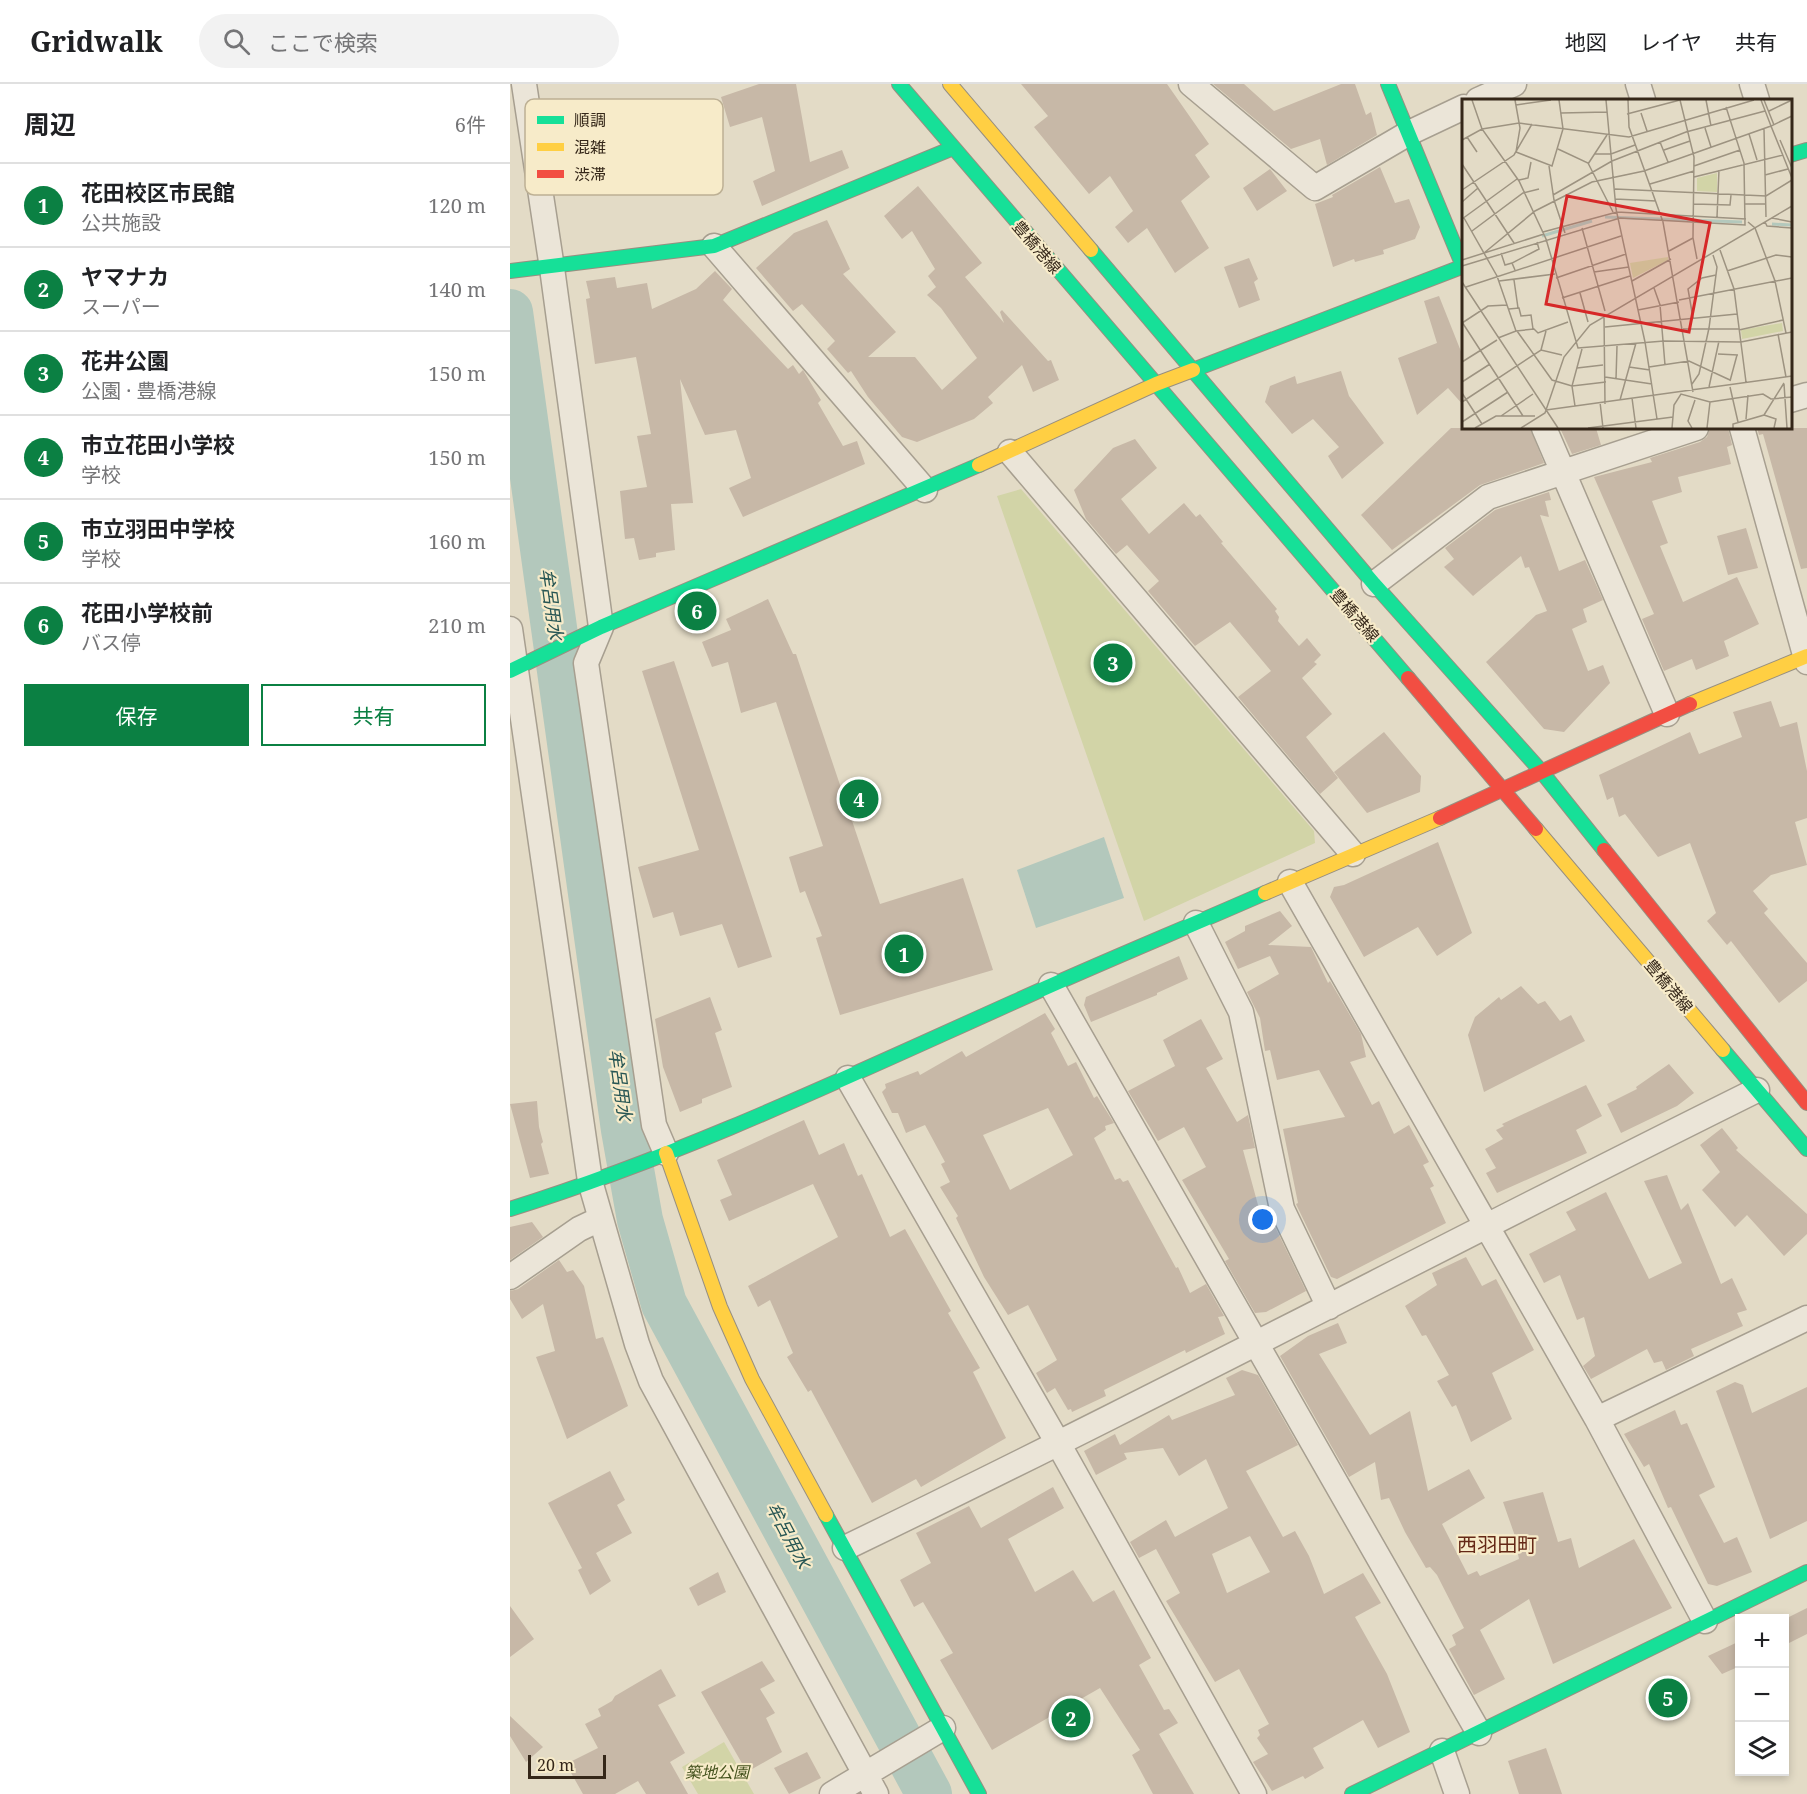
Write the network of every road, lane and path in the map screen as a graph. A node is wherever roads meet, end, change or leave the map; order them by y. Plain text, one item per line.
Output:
1 (524, 84) edge
2 (899, 84) edge
3 (950, 84) edge
4 (1191, 84) edge
5 (1388, 84) edge
6 (1514, 84) edge
7 (1638, 84) edge
8 (1752, 84) edge
9 (526, 99) edge
10 (1480, 99) edge
11 (1642, 99) edge
12 (1757, 99) edge
13 (1462, 108) edge
14 (1409, 133) junction
15 (953, 148) junction
16 (1807, 150) edge
17 (1792, 155) edge
18 (541, 195) edge
19 (714, 246) junction
20 (1462, 264) edge
21 (1462, 266) edge
22 (552, 268) junction
23 (515, 271) edge
24 (1195, 371) junction
25 (1156, 384) junction
26 (1807, 395) edge
27 (1792, 400) edge
28 (1544, 429) edge
29 (1693, 429) edge
30 (1742, 429) edge
31 (1010, 452) junction
32 (1561, 471) junction
33 (925, 490) junction
34 (1374, 585) junction
35 (601, 627) junction
36 (510, 629) edge
37 (1806, 658) edge
38 (513, 669) edge
39 (1667, 714) junction
40 (1541, 771) junction
41 (1504, 790) junction
42 (1353, 854) junction
43 (1290, 882) junction
44 (1196, 923) junction
45 (1051, 985) junction
46 (848, 1078) junction
47 (1757, 1090) junction
48 (1805, 1096) edge
49 (1807, 1149) edge
50 (666, 1153) junction
51 (590, 1181) junction
52 (510, 1209) edge
53 (600, 1219) junction
54 (1485, 1224) junction
55 (510, 1277) edge
56 (1329, 1307) junction
57 (1807, 1318) edge
58 (1258, 1344) junction
59 (1597, 1419) junction
60 (1059, 1445) junction
61 (845, 1548) junction
62 (1807, 1572) edge
63 (1705, 1621) junction
64 (943, 1728) junction
65 (1479, 1733) junction
66 (1442, 1751) junction
67 (870, 1784) edge
68 (832, 1794) edge
69 (980, 1794) edge
70 (1254, 1794) edge
71 (1352, 1794) edge
72 (1458, 1794) edge

1 - 9 street
2 - 15 street, 豊橋港線
3 - 24 street, 豊橋港線
4 - 14 street
5 - 14 street
6 - 10 street
7 - 11 street
8 - 12 street
13 - 14 street
14 - 20 street
15 - 19 street
15 - 25 street, 豊橋港線
16 - 17 street
18 - 22 street
19 - 22 street
19 - 33 street
21 - 24 street
22 - 23 street
22 - 35 street
24 - 25 street
24 - 34 street, 豊橋港線
25 - 31 street
25 - 41 street, 豊橋港線
26 - 27 street
28 - 32 street
29 - 32 street
30 - 37 street
31 - 33 street
31 - 42 street
32 - 34 street
32 - 39 street
33 - 35 street
34 - 40 street, 豊橋港線
35 - 38 street
35 - 50 street
36 - 38 street
37 - 39 street
38 - 51 street
39 - 40 street
40 - 41 street
40 - 48 street, 豊橋港線
41 - 42 street
41 - 47 street, 豊橋港線
42 - 43 street
43 - 44 street
43 - 54 street
44 - 45 street
44 - 56 street
45 - 46 street
45 - 58 street
46 - 50 street
46 - 60 street
47 - 49 street, 豊橋港線
47 - 54 street
50 - 51 street
50 - 61 street
51 - 52 street
51 - 53 street
53 - 55 street
53 - 67 street
54 - 56 street
54 - 59 street
56 - 58 street
57 - 59 street
58 - 60 street
58 - 65 street
59 - 63 street
60 - 61 street
60 - 70 street
61 - 64 street
62 - 63 street
63 - 65 street
64 - 67 street
64 - 69 street
65 - 66 street
66 - 71 street
66 - 72 street
67 - 68 street

